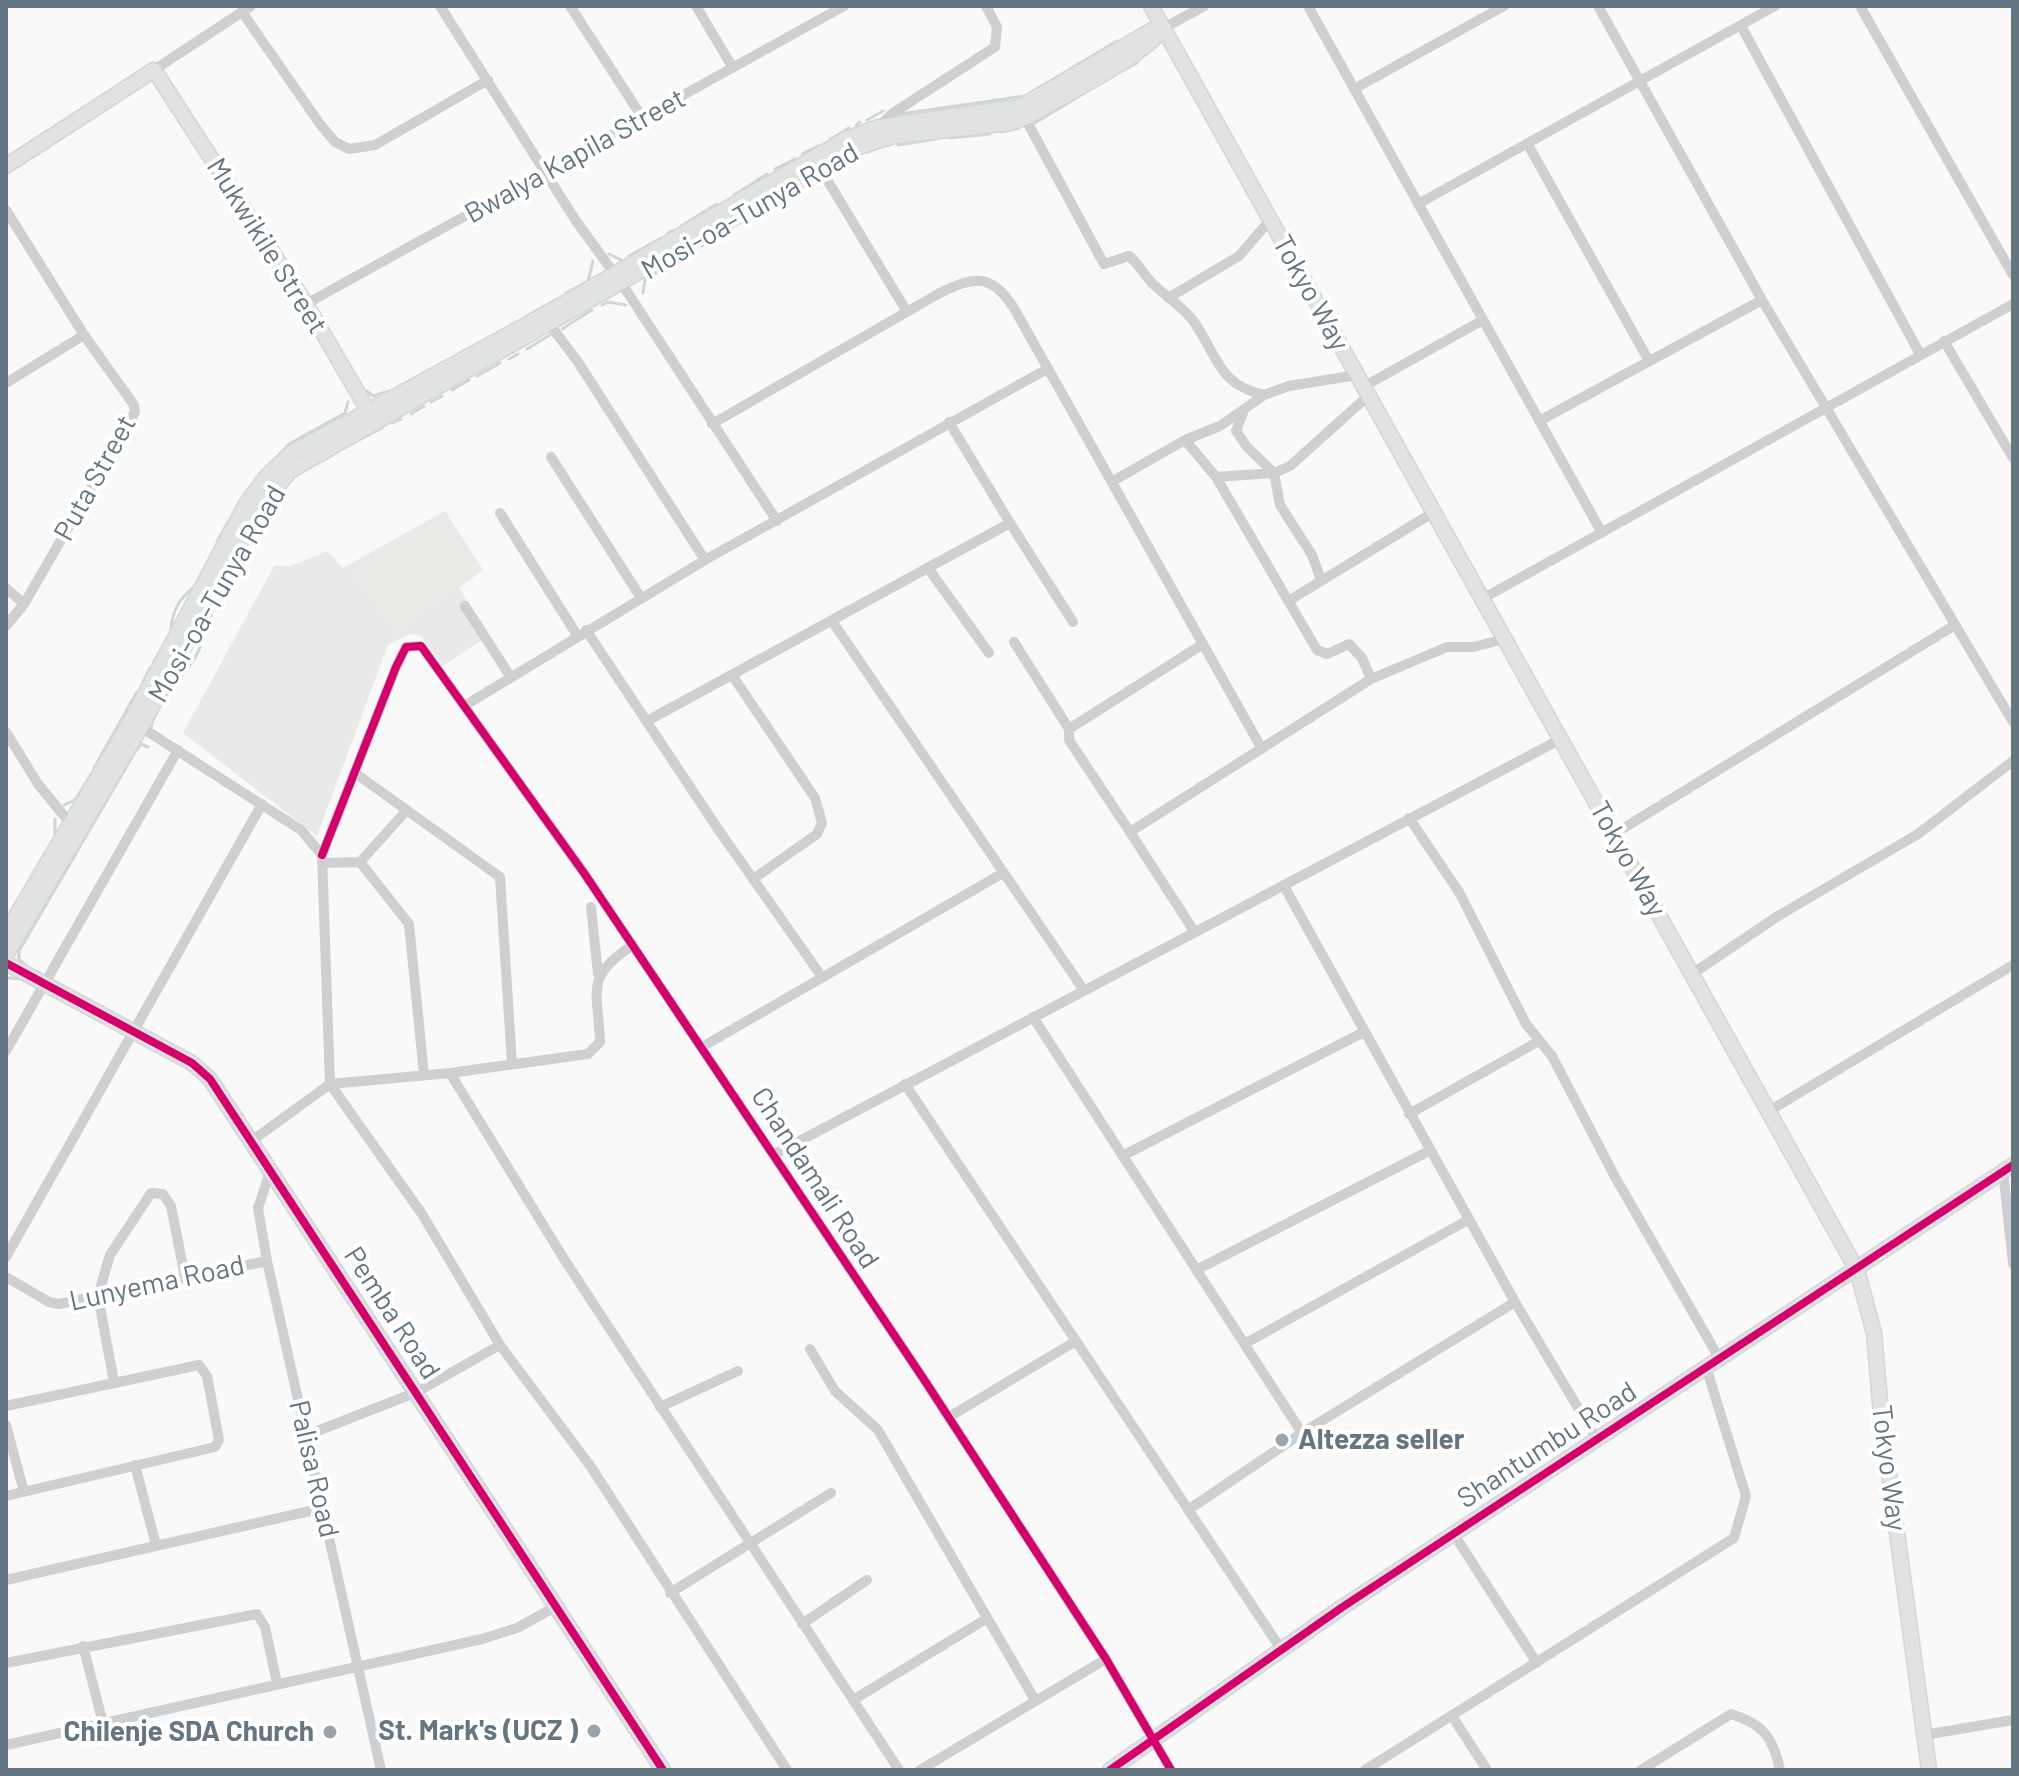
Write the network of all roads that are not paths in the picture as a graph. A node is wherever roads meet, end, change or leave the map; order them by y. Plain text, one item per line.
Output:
1 (440, 6) edge
2 (570, 6) edge
3 (696, 6) edge
4 (844, 6) edge
5 (986, 6) edge
6 (1149, 6) edge
7 (1204, 6) edge
8 (1308, 6) edge
9 (1504, 6) edge
10 (1598, 6) edge
11 (1775, 6) edge
12 (1860, 6) edge
13 (246, 9) edge
14 (1741, 26) junction
15 (1164, 28) junction
16 (1135, 40) junction
17 (1131, 56) junction
18 (1180, 57) junction
19 (733, 68) junction
20 (154, 70) junction
21 (488, 80) junction
22 (1637, 81) junction
23 (1354, 89) junction
24 (642, 117) junction
25 (1025, 118) junction
26 (877, 133) junction
27 (1527, 143) junction
28 (6, 166) edge
29 (820, 168) junction
30 (545, 173) junction
31 (1418, 204) junction
32 (6, 210) edge
33 (1270, 220) junction
34 (2013, 275) edge
35 (618, 279) junction
36 (1168, 298) junction
37 (1762, 300) junction
38 (306, 304) junction
39 (2013, 304) edge
40 (907, 312) junction
41 (1483, 320) junction
42 (550, 325) junction
43 (84, 335) junction
44 (1944, 341) junction
45 (1920, 354) junction
46 (1649, 361) junction
47 (1047, 369) junction
48 (6, 383) edge
49 (1363, 386) junction
50 (1264, 395) junction
51 (1245, 407) junction
52 (1825, 408) junction
53 (372, 417) junction
54 (1539, 421) junction
55 (949, 422) junction
56 (712, 424) junction
57 (1185, 440) junction
58 (551, 457) dead end
59 (2013, 458) edge
60 (1274, 473) junction
61 (1216, 477) junction
62 (1113, 481) junction
63 (1434, 512) junction
64 (500, 513) dead end
65 (777, 521) junction
66 (1010, 523) junction
67 (1602, 533) junction
68 (705, 560) junction
69 (928, 568) junction
70 (1321, 580) junction
71 (6, 588) edge
72 (641, 598) junction
73 (1482, 599) junction
74 (1290, 600) junction
75 (24, 604) junction
76 (465, 606) dead end
77 (832, 621) junction
78 (1073, 622) dead end
79 (1955, 625) junction
80 (6, 626) edge
81 (581, 632) junction
82 (1505, 639) junction
83 (1014, 642) dead end
84 (1203, 644) junction
85 (989, 653) dead end
86 (732, 675) junction
87 (510, 676) junction
88 (1371, 679) junction
89 (464, 706) junction
90 (647, 721) junction
91 (2013, 722) edge
92 (136, 724) junction
93 (1069, 729) junction
94 (6, 732) edge
95 (1561, 739) junction
96 (1262, 749) junction
97 (178, 750) junction
98 (2013, 761) edge
99 (355, 773) junction
100 (262, 804) junction
101 (407, 810) junction
102 (1409, 818) junction
103 (76, 829) junction
104 (1130, 832) junction
105 (1614, 834) junction
106 (322, 859) junction
107 (360, 862) junction
108 (1003, 873) junction
109 (753, 879) junction
110 (1284, 886) junction
111 (591, 907) dead end
112 (1194, 931) junction
113 (6, 933) edge
114 (633, 945) junction
115 (6, 955) edge
116 (6, 963) edge
117 (2013, 965) edge
118 (1692, 974) junction
119 (598, 976) junction
120 (822, 977) junction
121 (44, 985) junction
122 (1083, 989) junction
123 (1033, 1017) junction
124 (135, 1031) junction
125 (1364, 1032) junction
126 (1539, 1041) junction
127 (702, 1047) junction
128 (6, 1051) edge
129 (512, 1064) junction
130 (450, 1073) junction
131 (424, 1075) junction
132 (330, 1084) junction
133 (905, 1084) junction
134 (1769, 1111) junction
135 (1409, 1114) junction
136 (253, 1140) junction
137 (1429, 1151) junction
138 (773, 1155) junction
139 (1124, 1155) junction
140 (2008, 1168) edge
141 (271, 1169) junction
142 (1468, 1220) junction
143 (6, 1257) edge
144 (267, 1261) junction
145 (2013, 1264) edge
146 (1198, 1269) junction
147 (1857, 1270) junction
148 (6, 1277) edge
149 (185, 1277) junction
150 (98, 1296) junction
151 (1515, 1302) junction
152 (1076, 1341) junction
153 (1246, 1343) junction
154 (500, 1345) junction
155 (810, 1349) dead end
156 (1719, 1358) junction
157 (1706, 1367) junction
158 (738, 1371) dead end
159 (114, 1382) junction
160 (417, 1392) junction
161 (6, 1406) edge
162 (660, 1407) junction
163 (949, 1417) junction
164 (6, 1425) edge
165 (1302, 1433) junction
166 (307, 1435) junction
167 (1596, 1438) junction
168 (135, 1465) junction
169 (24, 1492) junction
170 (831, 1493) dead end
171 (6, 1496) edge
172 (323, 1508) junction
173 (1188, 1510) junction
174 (1453, 1533) junction
175 (749, 1543) junction
176 (156, 1545) junction
177 (6, 1580) edge
178 (867, 1580) dead end
179 (670, 1593) junction
180 (555, 1607) junction
181 (986, 1619) junction
182 (802, 1624) junction
183 (83, 1646) junction
184 (1281, 1649) junction
185 (1106, 1659) junction
186 (6, 1663) edge
187 (1537, 1663) junction
188 (357, 1666) junction
189 (277, 1683) junction
190 (853, 1700) junction
191 (1035, 1700) junction
192 (1452, 1716) junction
193 (2013, 1720) edge
194 (103, 1723) junction
195 (1924, 1735) junction
196 (1155, 1738) junction
197 (6, 1745) edge
198 (381, 1770) edge
199 (663, 1770) edge
200 (787, 1770) edge
201 (899, 1770) edge
202 (920, 1770) edge
203 (1110, 1770) edge
204 (1171, 1770) edge
205 (1365, 1770) edge
206 (1487, 1770) edge
207 (1641, 1770) edge
208 (1780, 1770) edge
209 (1929, 1770) edge

1 - 21 street
2 - 24 street
3 - 19 street
4 - 19 street, Bwalya Kapila Street
5 - 26 street
6 - 15 main road, Tokyo Way
6 - 16 main road
7 - 15 street
8 - 23 street
9 - 23 street
10 - 22 street
11 - 14 street
12 - 34 street
13 - 20 street
13 - 21 street
14 - 22 street
14 - 45 street
15 - 16 main road, Mosi-oa-Tunya Road
15 - 17 main road, Mosi-oa-Tunya Road
15 - 18 main road, Tokyo Way
16 - 26 main road, Mosi-oa-Tunya Road
17 - 18 main road
17 - 25 main road, Mosi-oa-Tunya Road
18 - 33 main road, Tokyo Way
19 - 24 street, Bwalya Kapila Street
20 - 28 main road
20 - 38 main road, Mukwikile Street
21 - 30 street
22 - 27 street
22 - 37 street
23 - 31 street
24 - 30 street, Bwalya Kapila Street
25 - 26 main road, Mosi-oa-Tunya Road
25 - 36 street
26 - 29 main road, Mosi-oa-Tunya Road
26 - 35 main road, Mosi-oa-Tunya Road
27 - 31 street
27 - 46 street
29 - 35 main road, Mosi-oa-Tunya Road
29 - 40 street
30 - 35 street
30 - 38 street, Bwalya Kapila Street
31 - 41 street
32 - 43 street, Puta Street
33 - 36 street
33 - 49 main road, Tokyo Way
35 - 42 main road, Mosi-oa-Tunya Road
35 - 53 main road, Mosi-oa-Tunya Road
35 - 56 street
36 - 50 street
37 - 46 street
37 - 52 street
38 - 53 main road, Mukwikile Street
39 - 44 street
40 - 47 street
40 - 56 street
41 - 49 street
41 - 54 street
42 - 53 main road, Mosi-oa-Tunya Road
42 - 68 street
43 - 48 street
43 - 75 street, Puta Street
44 - 45 street
44 - 59 street
45 - 52 street
46 - 54 street
47 - 55 street
47 - 62 street
49 - 50 street
49 - 60 street
49 - 63 main road, Tokyo Way
50 - 51 street
51 - 57 street
51 - 60 street
52 - 67 street
52 - 79 street
53 - 92 main road, Mosi-oa-Tunya Road
54 - 67 street
55 - 65 street
55 - 66 street
56 - 65 street
57 - 61 street
57 - 62 street
58 - 72 street
60 - 61 street
60 - 70 street
61 - 74 street
62 - 84 street
63 - 70 street
63 - 73 main road, Tokyo Way
64 - 81 street
65 - 68 street
66 - 69 street
66 - 78 street
67 - 73 street
68 - 72 street
69 - 77 street
69 - 85 street
70 - 74 street
71 - 75 street
72 - 81 street
73 - 82 main road, Tokyo Way
74 - 88 street
75 - 80 street, Puta Street
76 - 87 street
77 - 86 street
77 - 108 street
79 - 91 street
79 - 105 street
81 - 87 street
81 - 90 street
82 - 88 street
82 - 95 main road, Tokyo Way
83 - 93 street
84 - 93 street
84 - 96 street
86 - 90 street
86 - 109 street
87 - 89 street
88 - 96 street
89 - 99 street, Chandamali Road
89 - 114 street, Chandamali Road
90 - 109 street
92 - 97 street
92 - 103 main road, Mosi-oa-Tunya Road
93 - 104 street
94 - 103 street
95 - 102 street
95 - 105 main road, Tokyo Way
96 - 104 street
97 - 100 street
97 - 121 street
98 - 118 street
99 - 101 street
99 - 106 street
100 - 106 street
100 - 124 street
101 - 107 street
101 - 129 street
102 - 110 street
102 - 126 street
103 - 113 main road, Mosi-oa-Tunya Road
103 - 115 main road, Mosi-oa-Tunya Road
104 - 112 street
105 - 118 main road, Tokyo Way
106 - 107 street
106 - 132 street
107 - 131 street
108 - 120 street
108 - 122 street
109 - 120 street
110 - 112 street
110 - 125 street
111 - 119 street
112 - 122 street
114 - 119 street
114 - 127 street, Chandamali Road
116 - 121 main road, Pemba Road
117 - 134 street
118 - 134 main road, Tokyo Way
119 - 129 street
120 - 127 street
121 - 124 main road, Pemba Road
121 - 128 street
122 - 123 street
123 - 133 street
123 - 139 street
124 - 136 main road, Pemba Road
124 - 143 street
125 - 135 street
125 - 139 street
126 - 135 street
126 - 156 street
127 - 138 street, Chandamali Road
129 - 130 street
130 - 131 street
130 - 162 street
131 - 132 street
132 - 136 street
132 - 154 street
133 - 138 street
133 - 152 street
134 - 147 main road, Tokyo Way
135 - 137 street
136 - 141 main road, Pemba Road
137 - 142 street
137 - 146 street
138 - 163 street, Chandamali Road
139 - 146 street
140 - 145 street
140 - 147 main road, Shantumbu Road
141 - 144 street, Palisa Road
141 - 160 main road, Pemba Road
142 - 151 street
142 - 153 street
144 - 149 street, Lunyema Road
144 - 166 street, Palisa Road
146 - 153 street
147 - 156 main road, Shantumbu Road
147 - 195 main road, Tokyo Way
148 - 150 street, Lunyema Road
149 - 150 street, Lunyema Road
149 - 150 street
150 - 159 street
151 - 165 street
151 - 167 street
152 - 163 street
152 - 173 street
153 - 165 street
154 - 160 street
154 - 179 street
155 - 181 street
156 - 157 main road, Shantumbu Road
157 - 167 main road, Shantumbu Road
157 - 187 street
158 - 162 street
159 - 161 street
159 - 168 street
160 - 166 street
160 - 180 main road, Pemba Road
162 - 175 street
163 - 185 street, Chandamali Road
164 - 169 street
165 - 173 street
166 - 172 street, Palisa Road
167 - 174 main road, Shantumbu Road
168 - 169 street
168 - 176 street
169 - 171 street
170 - 175 street
172 - 176 street
172 - 188 street, Palisa Road
173 - 184 street
174 - 184 main road, Shantumbu Road
174 - 187 street
175 - 179 street
175 - 182 street
176 - 177 street
178 - 182 street
179 - 200 street
180 - 188 street
180 - 199 main road, Pemba Road
181 - 190 street
181 - 191 street
182 - 190 street
183 - 186 street
183 - 189 street
183 - 194 street
184 - 196 main road, Shantumbu Road
185 - 191 street
185 - 196 street, Chandamali Road
187 - 192 street
188 - 189 street
188 - 198 street, Palisa Road
189 - 194 street
190 - 201 street
191 - 202 street
192 - 205 street
192 - 206 street
193 - 195 street
194 - 197 street
195 - 209 main road, Tokyo Way
196 - 203 main road, Shantumbu Road
196 - 204 street, Chandamali Road
207 - 208 street

